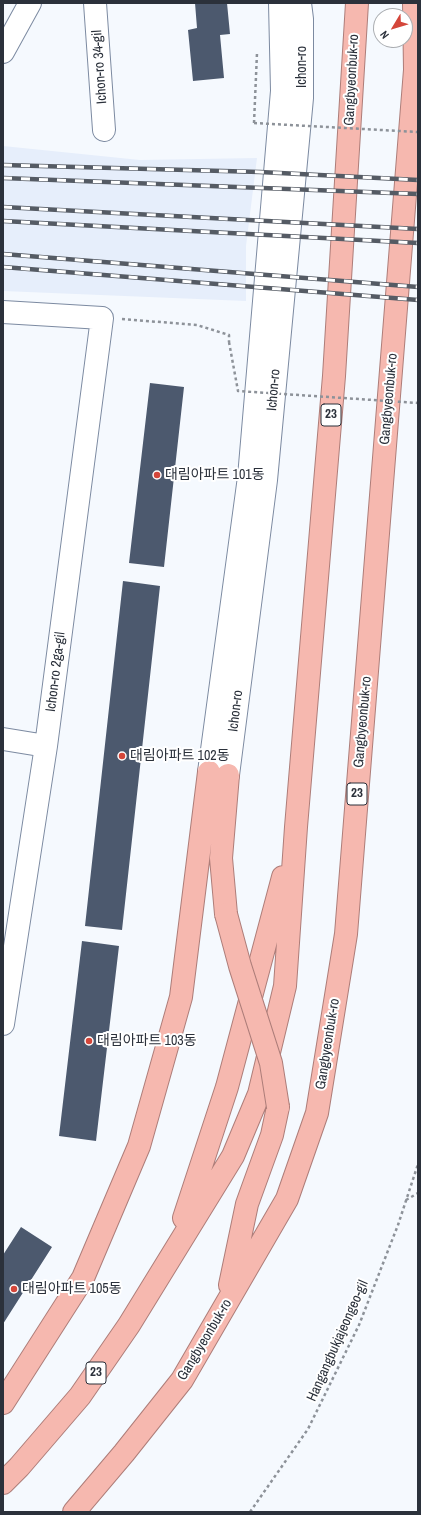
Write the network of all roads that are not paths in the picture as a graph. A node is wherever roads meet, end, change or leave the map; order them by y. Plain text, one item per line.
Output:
1 (30, 3) edge
2 (95, 3) edge
3 (280, 3) edge
4 (300, 3) edge
5 (357, 3) edge
6 (414, 3) edge
7 (3, 52) edge
8 (417, 65) edge
9 (104, 130) dead end
10 (3, 312) edge
11 (3, 739) edge
12 (46, 746) junction
13 (218, 773) junction
14 (296, 827) junction
15 (3, 1024) edge
16 (174, 1251) junction
17 (226, 1306) junction
18 (3, 1403) edge
19 (3, 1483) edge
20 (74, 1512) edge

1 - 7 main road
2 - 9 main road, Ichon-ro 34-gil
3 - 13 main road, Ichon-ro
4 - 13 main road, Ichon-ro
5 - 14 highway, Gangbyeonbuk-ro / 23
6 - 8 highway, Gangbyeonbuk-ro / 23
8 - 17 highway, Gangbyeonbuk-ro / 23
10 - 12 main road, Ichon-ro 2ga-gil
11 - 12 main road
12 - 15 main road, Ichon-ro 2ga-gil
13 - 17 highway, bridge
13 - 18 highway
14 - 16 highway, Gangbyeonbuk-ro / 23
14 - 16 highway, Gangbyeonbuk-ro / 23
16 - 19 highway, Gangbyeonbuk-ro / 23
17 - 20 highway, Gangbyeonbuk-ro / 23

